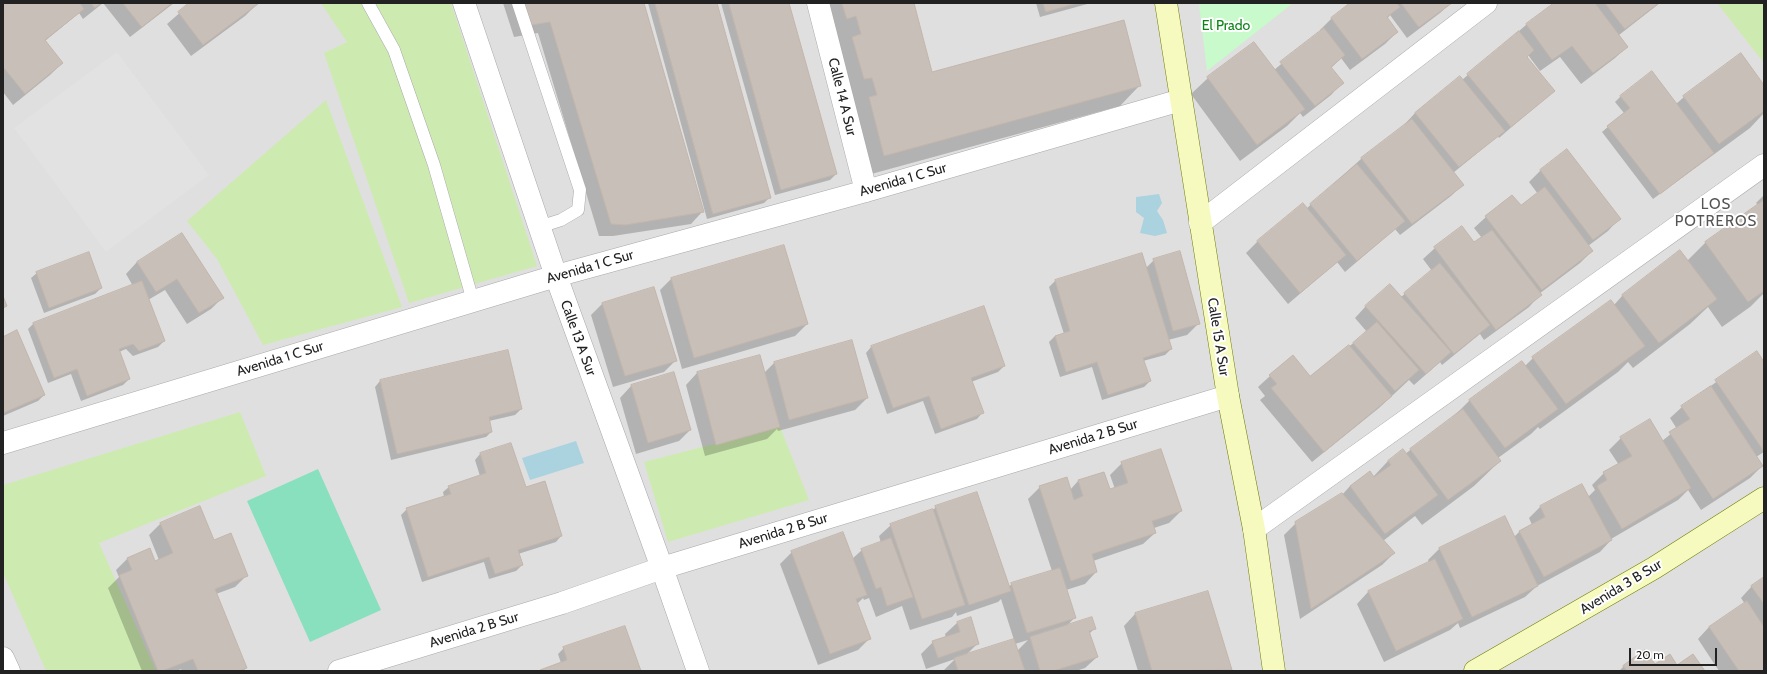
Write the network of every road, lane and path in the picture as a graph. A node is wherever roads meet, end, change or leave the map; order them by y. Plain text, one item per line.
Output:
1 (368, 3) edge
2 (464, 3) edge
3 (518, 3) edge
4 (818, 3) edge
5 (1166, 3) edge
6 (1486, 3) edge
7 (1181, 100) junction
8 (1764, 165) edge
9 (866, 191) junction
10 (1200, 223) junction
11 (539, 227) junction
12 (556, 276) junction
13 (473, 301) junction
14 (1228, 396) junction
15 (3, 442) edge
16 (1764, 498) edge
17 (1254, 528) junction
18 (662, 568) junction
19 (3, 658) edge
20 (9, 671) edge
21 (339, 671) edge
22 (698, 671) edge
23 (1274, 671) edge
24 (1475, 671) edge

1 - 13 lane
2 - 11 street, Calle 13 A Sur
3 - 11 lane
4 - 9 street, Calle 14 A Sur
5 - 7 street, Calle 15 A Sur
6 - 10 street
7 - 9 street, Avenida 1 C Sur
7 - 10 street, Calle 15 A Sur
8 - 17 street
9 - 12 street, Avenida 1 C Sur
10 - 14 street, Calle 15 A Sur
11 - 12 street, Calle 13 A Sur
12 - 13 street, Avenida 1 C Sur
12 - 18 street, Calle 13 A Sur
13 - 15 street, Avenida 1 C Sur
14 - 17 street, Calle 15 A Sur
14 - 18 street, Avenida 2 B Sur
16 - 24 street, Avenida 3 B Sur
17 - 23 street, Calle 15 A Sur
18 - 21 street, Avenida 2 B Sur
18 - 22 street, Calle 13 A Sur
19 - 20 street

